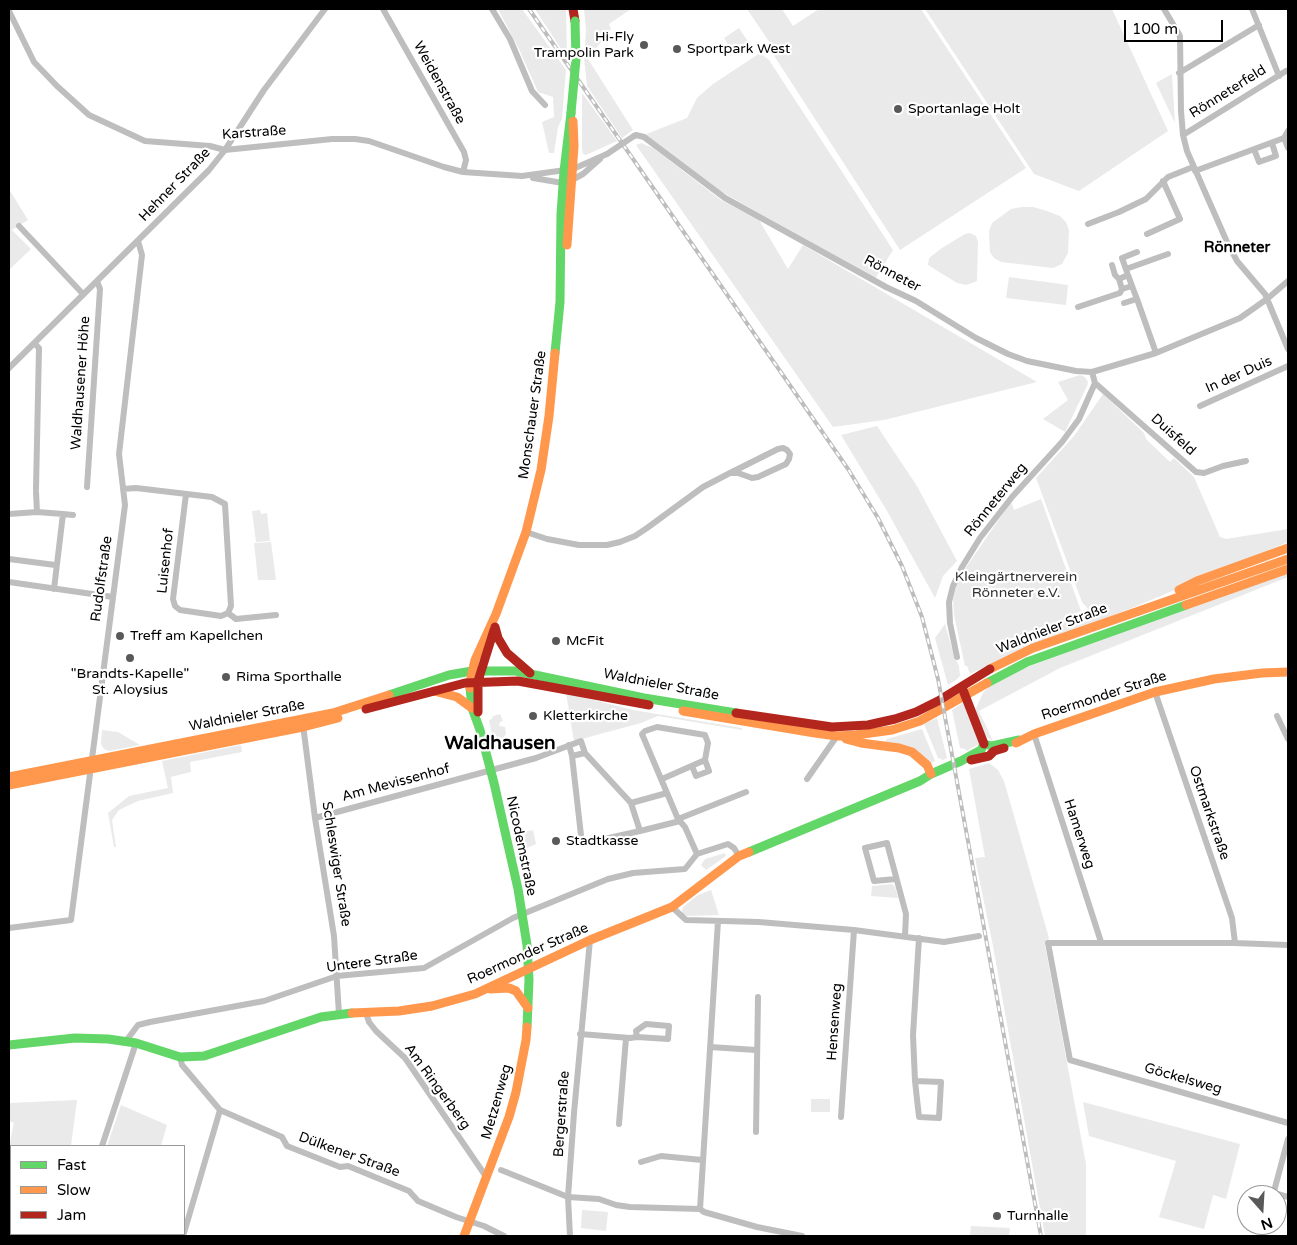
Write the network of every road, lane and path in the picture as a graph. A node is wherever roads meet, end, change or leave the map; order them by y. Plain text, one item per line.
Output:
1 (325, 9) edge
2 (383, 9) edge
3 (492, 9) edge
4 (573, 9) edge
5 (1164, 9) edge
6 (1252, 9) edge
7 (9, 11) edge
8 (1259, 25) junction
9 (1286, 71) dead end
10 (1180, 72) junction
11 (1279, 76) junction
12 (545, 105) dead end
13 (1288, 132) edge
14 (1184, 135) junction
15 (1284, 138) junction
16 (1272, 143) junction
17 (1288, 148) edge
18 (1254, 149) junction
19 (225, 150) junction
20 (607, 154) junction
21 (1194, 169) junction
22 (568, 170) junction
23 (463, 172) junction
24 (525, 176) junction
25 (1163, 181) junction
26 (568, 182) junction
27 (1088, 224) dead end
28 (20, 226) dead end
29 (1147, 234) dead end
30 (138, 242) junction
31 (1137, 252) dead end
32 (1168, 254) dead end
33 (1112, 265) dead end
34 (1127, 272) junction
35 (1119, 279) junction
36 (97, 281) junction
37 (1288, 281) edge
38 (1132, 286) junction
39 (1122, 289) junction
40 (83, 294) junction
41 (1137, 298) junction
42 (1267, 300) junction
43 (1124, 303) dead end
44 (1078, 307) dead end
45 (34, 343) junction
46 (1288, 349) edge
47 (1156, 354) junction
48 (1288, 366) edge
49 (9, 368) edge
50 (1092, 372) junction
51 (1095, 383) junction
52 (1200, 406) dead end
53 (1246, 461) dead end
54 (730, 473) junction
55 (87, 487) dead end
56 (124, 489) junction
57 (186, 494) junction
58 (37, 512) junction
59 (9, 514) edge
60 (63, 514) junction
61 (74, 514) dead end
62 (526, 532) junction
63 (1288, 548) edge
64 (1288, 559) edge
65 (9, 560) edge
66 (55, 565) junction
67 (1288, 569) edge
68 (9, 582) edge
69 (54, 589) junction
70 (113, 597) junction
71 (1140, 610) junction
72 (228, 613) junction
73 (496, 614) junction
74 (276, 615) dead end
75 (495, 627) junction
76 (957, 657) dead end
77 (482, 670) junction
78 (472, 671) junction
79 (1288, 672) edge
80 (530, 673) junction
81 (474, 682) junction
82 (987, 683) junction
83 (961, 687) junction
84 (434, 691) junction
85 (1155, 692) junction
86 (966, 695) junction
87 (472, 708) junction
88 (972, 712) junction
89 (1277, 716) dead end
90 (302, 723) junction
91 (480, 730) junction
92 (1034, 734) junction
93 (837, 736) junction
94 (1288, 739) edge
95 (569, 745) junction
96 (987, 750) junction
97 (585, 753) junction
98 (572, 756) junction
99 (705, 760) junction
100 (90, 765) junction
101 (692, 766) junction
102 (490, 770) junction
103 (931, 774) junction
104 (9, 777) edge
105 (662, 779) junction
106 (807, 779) dead end
107 (9, 785) edge
108 (746, 792) dead end
109 (667, 793) junction
110 (631, 803) junction
111 (315, 818) junction
112 (679, 820) junction
113 (640, 831) junction
114 (697, 854) junction
115 (740, 856) junction
116 (896, 879) junction
117 (672, 907) junction
118 (522, 915) junction
119 (718, 921) junction
120 (9, 928) edge
121 (854, 930) junction
122 (905, 936) junction
123 (979, 936) dead end
124 (919, 938) junction
125 (590, 940) junction
126 (1101, 942) junction
127 (1235, 943) junction
128 (1288, 944) edge
129 (529, 969) junction
130 (337, 976) junction
131 (488, 989) junction
132 (758, 997) dead end
133 (528, 1008) junction
134 (366, 1013) junction
135 (339, 1014) junction
136 (580, 1034) junction
137 (637, 1036) junction
138 (626, 1038) junction
139 (126, 1041) junction
140 (136, 1044) junction
141 (9, 1045) edge
142 (710, 1047) junction
143 (756, 1050) junction
144 (180, 1057) junction
145 (915, 1081) junction
146 (220, 1110) junction
147 (841, 1117) dead end
148 (1288, 1123) edge
149 (619, 1124) dead end
150 (756, 1132) dead end
151 (1288, 1139) edge
152 (102, 1145) edge
153 (702, 1160) junction
154 (640, 1162) dead end
155 (501, 1170) dead end
156 (486, 1178) junction
157 (1276, 1185) edge
158 (568, 1197) junction
159 (700, 1209) junction
160 (470, 1221) junction
161 (185, 1227) edge
162 (464, 1236) edge
163 (504, 1236) edge
164 (570, 1236) edge
165 (802, 1236) edge

1 - 19 street, Hehner Straße
2 - 23 street, Weidenstraße
3 - 12 street
4 - 22 main road, Monschauer Straße, bridge
5 - 10 street, In der Duis
6 - 8 street
7 - 19 street, Karstraße
8 - 10 street
8 - 11 street
9 - 11 street, Rönneterfeld
10 - 14 street, In der Duis
11 - 14 street, Rönneterfeld
13 - 15 street
14 - 21 street, In der Duis
15 - 16 street
15 - 17 street
16 - 18 street
16 - 18 street
18 - 21 street
19 - 23 street, Karstraße
19 - 30 street, Hehner Straße
20 - 22 street, Karstraße
20 - 26 street
20 - 50 street, Rönneter, bridge
21 - 25 street
21 - 42 street, In der Duis
22 - 24 street, Karstraße
22 - 26 main road, Monschauer Straße
23 - 24 street, Karstraße
24 - 26 street, Karstraße
25 - 27 street
25 - 29 street
26 - 62 main road, Monschauer Straße
28 - 40 street
30 - 36 street, Hehner Straße
30 - 56 street, Rudolfstraße
31 - 34 street
32 - 34 street
33 - 35 street
34 - 35 street
34 - 38 street
35 - 39 street
36 - 40 street, Hehner Straße
36 - 55 street, Waldhausener Höhe
37 - 42 street, Rönneter
38 - 39 street
38 - 41 street
39 - 44 street
40 - 45 street, Hehner Straße
41 - 43 street
41 - 47 street
42 - 46 street, In der Duis
42 - 47 street, Rönneter
45 - 49 street, Hehner Straße
45 - 58 street
47 - 50 street, Rönneter
48 - 52 street, In der Duis
50 - 51 street
51 - 53 street, Duisfeld
51 - 76 street, Rönneterweg
54 - 54 street
54 - 62 street
56 - 57 street
56 - 70 street, Rudolfstraße
57 - 72 street
57 - 72 street, Luisenhof
58 - 59 street
58 - 60 street
60 - 61 street
60 - 66 street
62 - 73 main road, Monschauer Straße
63 - 71 main road
64 - 71 main road, Waldnieler Straße
65 - 66 street
66 - 69 street
67 - 82 main road, Waldnieler Straße
68 - 69 street
69 - 70 street
70 - 100 street, Rudolfstraße
71 - 83 main road, Waldnieler Straße
72 - 74 street, Luisenhof
73 - 75 main road, Monschauer Straße
73 - 78 main road, Monschauer Straße
75 - 77 main road, Monschauer Straße
75 - 80 main road
77 - 78 main road, Waldnieler Straße
77 - 80 main road, Waldnieler Straße
77 - 81 main road, Monschauer Straße
78 - 81 main road, Monschauer Straße
78 - 90 main road, Waldnieler Straße
79 - 85 main road, Roermonder Straße
80 - 83 main road, Waldnieler Straße
81 - 84 main road, Waldnieler Straße
81 - 87 main road, Nicodemstraße
81 - 91 main road, Nicodemstraße
81 - 93 main road, Waldnieler Straße
82 - 86 main road, Waldnieler Straße
82 - 88 main road
83 - 86 main road
84 - 87 main road
84 - 90 main road, Waldnieler Straße
85 - 92 main road, Roermonder Straße
85 - 127 street, Ostmarkstraße
86 - 88 main road
86 - 93 main road, Waldnieler Straße
87 - 91 main road, Nicodemstraße
88 - 96 main road
89 - 94 street
90 - 100 main road, Waldnieler Straße
90 - 111 street, Schleswiger Straße
91 - 102 main road, Nicodemstraße
92 - 96 main road, Roermonder Straße
92 - 126 street, Hamerweg
93 - 103 main road
93 - 106 street
95 - 97 street
95 - 98 street
95 - 102 street, Am Mevissenhof
96 - 103 main road, Roermonder Straße
97 - 98 street
97 - 110 street
98 - 113 street
99 - 101 street
99 - 101 street
99 - 105 street
100 - 104 main road, Waldnieler Straße
100 - 107 main road, Waldnieler Straße
100 - 120 street, Rudolfstraße
101 - 105 street
102 - 111 street, Am Mevissenhof
102 - 118 main road, Nicodemstraße
103 - 115 main road, Roermonder Straße
105 - 109 street
108 - 112 street
109 - 110 street
109 - 112 street
110 - 113 street
111 - 130 street, Schleswiger Straße
112 - 113 street
112 - 114 street
114 - 115 street
114 - 118 street, Untere Straße
115 - 117 main road, Roermonder Straße
116 - 116 street
116 - 122 street
117 - 119 street
117 - 125 main road, Roermonder Straße
118 - 129 main road, Nicodemstraße
118 - 130 street, Untere Straße
119 - 121 street
119 - 142 street
121 - 122 street
121 - 147 street, Hensenweg
122 - 124 street
123 - 124 street
124 - 145 street
125 - 129 main road, Roermonder Straße
125 - 136 street, Bergerstraße
126 - 127 street
126 - 148 street, Göckelsweg
127 - 128 street
129 - 131 main road, Roermonder Straße
129 - 133 main road, Metzenweg
130 - 135 street, Schleswiger Straße
130 - 139 street, Untere Straße
131 - 133 main road
131 - 134 main road, Roermonder Straße
132 - 143 street
133 - 156 main road, Metzenweg
134 - 135 main road, Roermonder Straße
134 - 156 street, Am Ringerberg
135 - 144 main road, Roermonder Straße
136 - 138 street
136 - 158 street, Bergerstraße
137 - 137 street
137 - 138 street
138 - 149 street
139 - 140 main road, Roermonder Straße
139 - 141 main road, Roermonder Straße
140 - 144 main road, Roermonder Straße
140 - 152 street
142 - 143 street
142 - 153 street
143 - 150 street
144 - 146 street, Dülkener Straße
145 - 145 street
146 - 160 street, Dülkener Straße
146 - 161 street
151 - 157 street
153 - 154 street
153 - 159 street
155 - 158 street
156 - 160 main road, Metzenweg
158 - 159 street
158 - 164 street, Bergerstraße
159 - 165 street
160 - 162 main road, Metzenweg
160 - 163 street, Dülkener Straße

